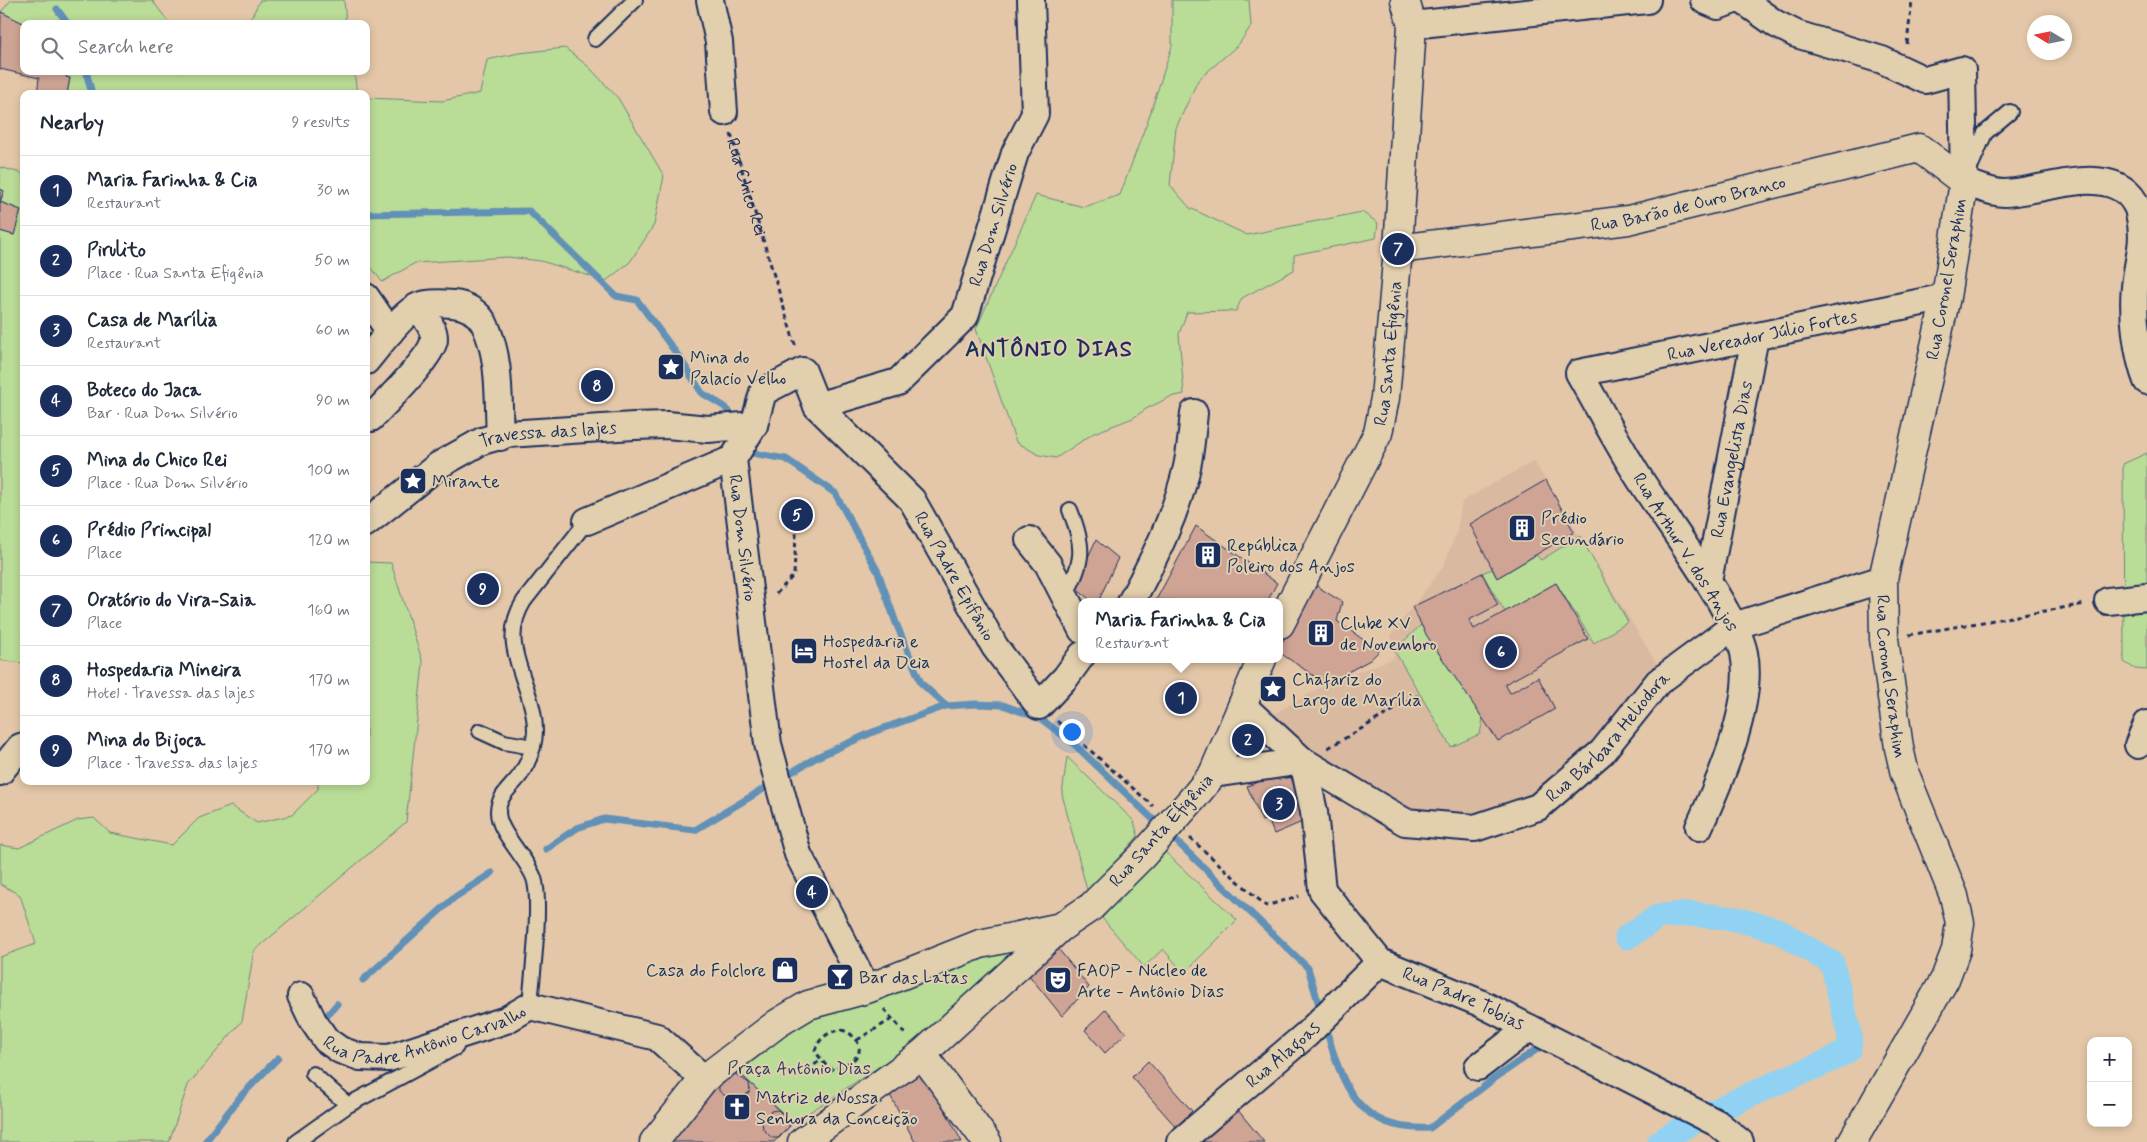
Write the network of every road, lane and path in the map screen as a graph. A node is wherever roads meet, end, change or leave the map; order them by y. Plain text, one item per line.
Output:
1 (635, 0) edge
2 (1032, 0) edge
3 (1647, 0) edge
4 (1704, 0) edge
5 (1734, 0) edge
6 (1742, 0) edge
7 (1912, 0) edge
8 (708, 2) edge
9 (1408, 12) edge
10 (594, 39) dead end
11 (1905, 70) junction
12 (724, 112) joint
13 (2010, 112) dead end
14 (1964, 182) junction
15 (1398, 249) junction
16 (1946, 297) junction
17 (370, 302) edge
18 (417, 306) junction
19 (390, 332) junction
20 (1755, 337) junction
21 (370, 357) edge
22 (803, 371) junction
23 (1579, 373) joint
24 (2147, 381) edge
25 (817, 406) junction
26 (1194, 413) dead end
27 (371, 418) dead end
28 (754, 426) junction
29 (500, 436) junction
30 (733, 459) junction
31 (1070, 510) dead end
32 (797, 514) dead end
33 (370, 520) edge
34 (587, 521) joint
35 (1029, 540) dead end
36 (1883, 579) junction
37 (1708, 581) junction
38 (1065, 594) junction
39 (2147, 597) edge
40 (1133, 598) edge
41 (2108, 601) joint
42 (753, 616) junction
43 (1283, 618) edge
44 (1078, 622) edge
45 (1734, 626) junction
46 (1884, 639) junction
47 (1078, 660) edge
48 (1260, 663) edge
49 (1421, 694) dead end
50 (1242, 705) junction
51 (480, 731) dead end
52 (20, 747) edge
53 (533, 747) junction
54 (1303, 761) junction
55 (0, 772) edge
56 (1213, 774) junction
57 (1699, 826) dead end
58 (1061, 928) junction
59 (1380, 962) junction
60 (867, 989) junction
61 (301, 996) dead end
62 (530, 1006) junction
63 (892, 1019) junction
64 (506, 1020) junction
65 (1529, 1028) junction
66 (857, 1040) junction
67 (922, 1054) junction
68 (821, 1060) junction
69 (1478, 1067) dead end
70 (807, 1070) dead end
71 (313, 1074) dead end
72 (704, 1079) junction
73 (348, 1105) junction
74 (296, 1142) edge
75 (654, 1142) edge
76 (802, 1142) edge
77 (987, 1142) edge
78 (1180, 1142) edge
79 (1740, 1142) edge
80 (1852, 1142) edge

1 - 10 lane
2 - 25 street, Rua Dom Silvério
3 - 9 street
4 - 5 street
6 - 11 street
7 - 11 path
8 - 12 street
9 - 15 street, Rua Santa Efigênia
11 - 14 street
12 - 22 path, Rua Chico Rei
13 - 14 lane
14 - 15 street, Rua Barão de Ouro Branco
14 - 16 street, Rua Coronel Seraphim
14 - 24 street
15 - 43 street, Rua Santa Efigênia
16 - 20 street, Rua Vereador Júlio Fortes
16 - 36 street, Rua Coronel Seraphim
17 - 19 street
18 - 19 street
18 - 27 street
18 - 29 street
19 - 21 street
20 - 23 street, Rua Vereador Júlio Fortes
20 - 37 street, Rua Evangelista Dias
22 - 25 street
22 - 28 street, Rua Dom Silvério
23 - 37 street, Rua Arthur V. dos Anjos
25 - 47 street, Rua Padre Epifânio
26 - 40 street
28 - 29 street, Travessa das lajes
28 - 30 street, Rua Dom Silvério
29 - 33 street, Travessa das lajes
30 - 34 street
30 - 42 street, Rua Dom Silvério
31 - 38 lane
32 - 42 path
34 - 53 lane
35 - 38 street
36 - 45 street, Rua Bárbara Heliodora
36 - 46 street, Rua Coronel Seraphim
37 - 45 street, Rua Arthur V. dos Anjos
38 - 44 street
39 - 41 street
41 - 46 path
42 - 60 street, Rua Dom Silvério
45 - 54 street, Rua Bárbara Heliodora
45 - 57 street, Rua Arthur V. dos Anjos
46 - 80 street, Rua Coronel Seraphim
48 - 50 street, Rua Santa Efigênia
49 - 54 path
50 - 54 street, Rua Bárbara Heliodora
50 - 56 street, Rua Santa Efigênia
51 - 53 lane
52 - 55 street
53 - 62 lane
54 - 56 street
54 - 59 street, Rua Padre Tobias
56 - 58 street, Rua Santa Efigênia, bridge
58 - 60 street
58 - 67 street
59 - 65 street, Rua Padre Tobias
59 - 78 street, Rua Alagoas
60 - 63 path
60 - 72 street
61 - 64 street, Rua Padre Antônio Carvalho
62 - 64 street, Rua Padre Antônio Carvalho
62 - 72 street, Rua Padre Antônio Carvalho
63 - 66 path
63 - 67 path
64 - 73 lane
65 - 69 street
65 - 79 street, Rua Padre Tobias
66 - 68 path
66 - 68 path
67 - 76 street
67 - 77 street
68 - 70 path
71 - 73 lane
72 - 75 street
73 - 74 lane

